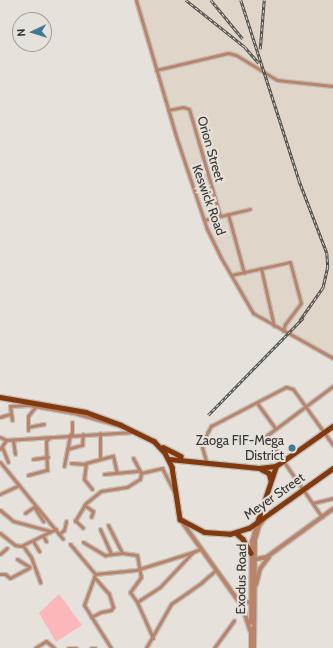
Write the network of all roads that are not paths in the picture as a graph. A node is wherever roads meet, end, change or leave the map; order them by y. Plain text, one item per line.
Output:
1 (136, 0) edge
2 (156, 70) junction
3 (333, 86) edge
4 (168, 110) junction
5 (250, 209) dead end
6 (228, 214) junction
7 (220, 216) junction
8 (204, 220) junction
9 (261, 268) junction
10 (244, 272) junction
11 (231, 275) junction
12 (274, 326) junction
13 (284, 331) junction
14 (333, 358) edge
15 (333, 386) edge
16 (0, 397) edge
17 (257, 403) junction
18 (38, 404) junction
19 (305, 406) junction
20 (10, 414) junction
21 (0, 417) edge
22 (12, 420) dead end
23 (72, 422) dead end
24 (44, 424) dead end
25 (333, 426) edge
26 (276, 428) junction
27 (137, 431) junction
28 (100, 433) junction
29 (324, 433) junction
30 (83, 434) junction
31 (71, 435) junction
32 (0, 436) edge
33 (50, 437) junction
34 (6, 440) junction
35 (13, 440) junction
36 (158, 444) junction
37 (333, 445) edge
38 (1, 448) edge
39 (67, 449) junction
40 (15, 454) dead end
41 (48, 457) junction
42 (133, 458) dead end
43 (33, 459) dead end
44 (100, 459) junction
45 (187, 459) junction
46 (170, 461) junction
47 (206, 461) junction
48 (8, 462) dead end
49 (283, 462) junction
50 (0, 463) edge
51 (72, 463) dead end
52 (85, 464) junction
53 (64, 466) dead end
54 (276, 466) junction
55 (258, 468) junction
56 (333, 468) edge
57 (141, 472) junction
58 (116, 473) junction
59 (104, 474) dead end
60 (28, 475) dead end
61 (271, 481) junction
62 (19, 485) junction
63 (92, 489) dead end
64 (303, 490) junction
65 (0, 494) edge
66 (176, 495) junction
67 (333, 498) edge
68 (313, 503) junction
69 (84, 505) junction
70 (36, 506) junction
71 (279, 508) junction
72 (333, 509) edge
73 (0, 510) edge
74 (261, 510) junction
75 (25, 513) dead end
76 (91, 517) dead end
77 (322, 517) junction
78 (265, 518) junction
79 (180, 519) junction
80 (43, 521) dead end
81 (66, 521) dead end
82 (257, 524) junction
83 (108, 525) dead end
84 (83, 528) dead end
85 (56, 529) junction
86 (100, 529) dead end
87 (51, 531) junction
88 (0, 533) edge
89 (236, 533) junction
90 (59, 534) junction
91 (4, 536) junction
92 (43, 536) junction
93 (64, 539) dead end
94 (0, 540) edge
95 (33, 541) junction
96 (46, 541) dead end
97 (83, 542) dead end
98 (70, 544) dead end
99 (23, 546) junction
100 (7, 548) dead end
101 (200, 549) junction
102 (39, 551) dead end
103 (193, 552) junction
104 (122, 553) junction
105 (251, 553) junction
106 (0, 554) edge
107 (111, 554) junction
108 (271, 554) junction
109 (17, 559) dead end
110 (253, 560) junction
111 (33, 566) junction
112 (29, 568) junction
113 (140, 569) junction
114 (216, 570) junction
115 (0, 574) edge
116 (94, 576) junction
117 (40, 582) dead end
118 (254, 589) junction
119 (237, 598) junction
120 (137, 602) junction
121 (253, 603) junction
122 (91, 617) junction
123 (234, 620) dead end
124 (251, 631) junction
125 (153, 638) junction
126 (35, 648) edge
127 (54, 648) edge
128 (68, 648) edge
129 (76, 648) edge
130 (91, 648) edge
131 (95, 648) edge
132 (111, 648) edge
133 (146, 648) edge
134 (214, 648) edge
135 (251, 648) edge
136 (254, 648) edge

1 - 2 street, Keswick Road
2 - 3 street
2 - 4 street, Keswick Road
4 - 7 street, Orion Street
4 - 8 street, Keswick Road
5 - 6 street
6 - 7 street
6 - 10 street
7 - 8 street
8 - 11 street, Keswick Road
9 - 10 street
9 - 12 street
9 - 13 street
10 - 11 street
11 - 12 street, Keswick Road
12 - 13 street, Keswick Road
13 - 14 street, Keswick Road
15 - 19 street
16 - 18 main road
17 - 19 street
17 - 26 street
17 - 47 street
18 - 20 street
18 - 24 street
18 - 27 main road
19 - 26 street
19 - 29 street
20 - 21 street
20 - 22 street
23 - 31 street
25 - 29 main road
26 - 49 street
27 - 28 street
27 - 36 main road
28 - 30 street
28 - 44 street
29 - 37 street
29 - 49 main road
30 - 31 street
30 - 39 street
31 - 33 street
31 - 39 street
32 - 34 street
33 - 35 street
33 - 41 street
34 - 35 street
34 - 38 street
35 - 40 street
36 - 45 main road
36 - 46 main road
38 - 48 street
39 - 53 street
41 - 43 street
41 - 60 street
42 - 57 street
44 - 52 street
44 - 58 street
45 - 46 main road
45 - 47 main road
46 - 66 main road
47 - 55 main road
49 - 54 main road
49 - 64 street
50 - 62 street
51 - 52 street
52 - 63 street
54 - 55 main road
54 - 61 main road, Exodus Road
55 - 61 main road
56 - 64 main road, Meyer Street
57 - 58 street
57 - 66 street
57 - 69 street
58 - 59 street
61 - 74 main road, Exodus Road
62 - 65 street
62 - 70 street
64 - 68 street
64 - 71 main road, Meyer Street
66 - 79 main road
67 - 68 street
68 - 77 street
69 - 76 street
69 - 84 street
70 - 75 street
70 - 80 street
70 - 85 street
71 - 74 main road
71 - 78 main road, Meyer Street
72 - 77 street
73 - 87 street
74 - 82 main road, Exodus Road
77 - 108 street
78 - 82 main road, Meyer Street
78 - 110 street, Exodus Road
79 - 89 main road, Meyer Street
79 - 101 street
81 - 90 street
82 - 89 main road, Meyer Street
82 - 105 street, Exodus Road
83 - 104 street
85 - 87 street
85 - 90 street
86 - 107 street
87 - 92 street
88 - 91 street
89 - 105 main road
90 - 93 street
91 - 94 street
91 - 99 street
92 - 95 street
92 - 96 street
95 - 99 street
95 - 102 street
97 - 107 street
98 - 116 street
99 - 111 street
100 - 106 street
101 - 103 street
101 - 114 street
103 - 113 street
103 - 120 street
104 - 107 street
104 - 113 street
105 - 110 street, Exodus Road
108 - 110 street
108 - 118 street
109 - 112 street
110 - 118 street, Exodus Road
110 - 121 street, Exodus Road
111 - 112 street
111 - 117 street
112 - 115 street
113 - 116 street
113 - 120 street
114 - 119 street
114 - 125 street
116 - 122 street
116 - 122 street
118 - 121 street, Exodus Road
119 - 121 street
119 - 124 street
120 - 125 street
121 - 124 street, Exodus Road
121 - 136 street, Exodus Road
122 - 132 street
123 - 134 street
124 - 135 street, Exodus Road
125 - 133 street
126 - 127 street
128 - 129 street
130 - 131 street

